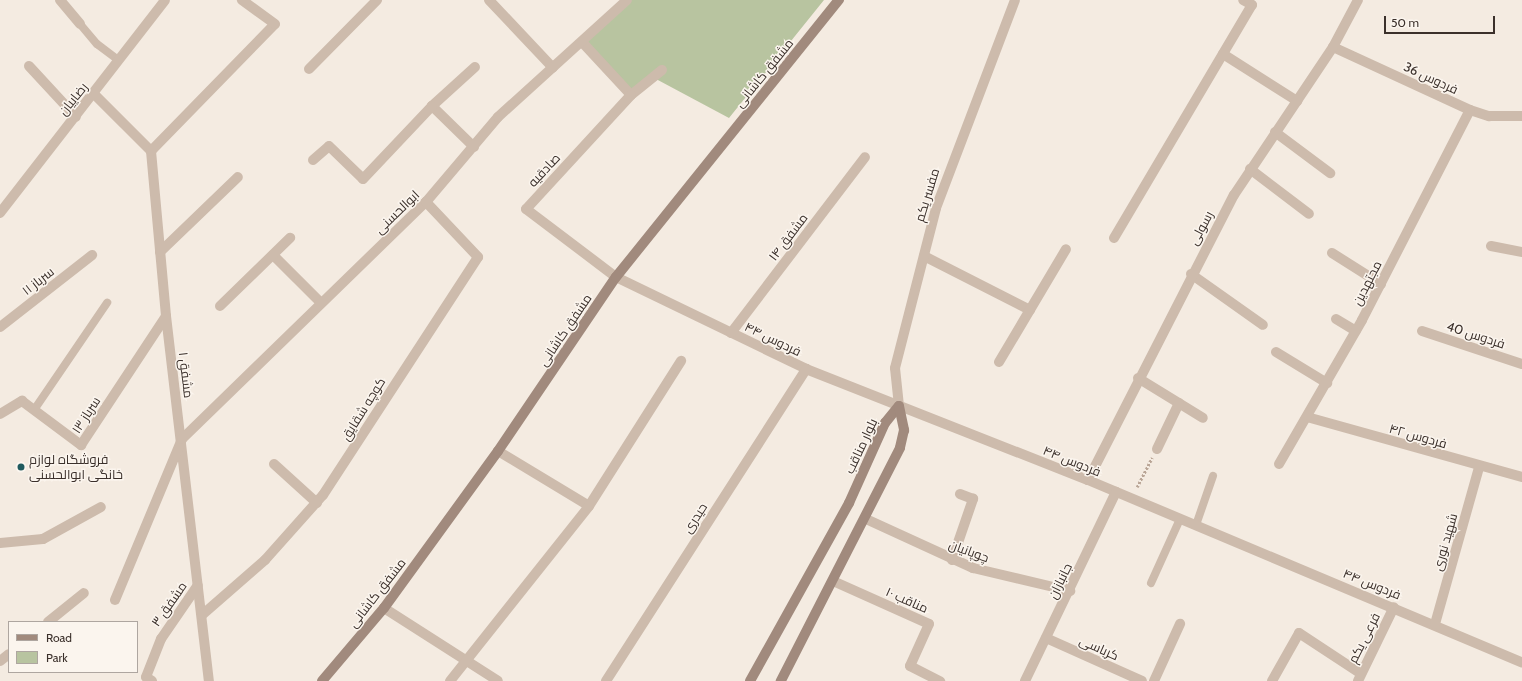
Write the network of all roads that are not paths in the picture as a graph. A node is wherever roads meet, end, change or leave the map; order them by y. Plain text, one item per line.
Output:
1 (60, 0) edge
2 (165, 0) edge
3 (242, 0) edge
4 (377, 0) edge
5 (489, 0) edge
6 (627, 0) edge
7 (839, 0) edge
8 (1015, 0) edge
9 (1242, 0) edge
10 (1358, 0) edge
11 (366, 4) edge
12 (80, 24) joint
13 (582, 42) junction
14 (1333, 47) junction
15 (1223, 54) junction
16 (118, 60) junction
17 (30, 66) dead end
18 (476, 67) dead end
19 (553, 68) junction
20 (309, 69) dead end
21 (662, 70) dead end
22 (94, 94) junction
23 (631, 95) junction
24 (1297, 101) junction
25 (432, 106) junction
26 (1470, 110) junction
27 (76, 116) junction
28 (1522, 116) edge
29 (1275, 132) junction
30 (474, 147) junction
31 (151, 151) junction
32 (865, 157) dead end
33 (313, 160) dead end
34 (1250, 169) junction
35 (1330, 173) dead end
36 (238, 177) dead end
37 (426, 202) junction
38 (0, 213) edge
39 (1308, 214) dead end
40 (290, 238) dead end
41 (1114, 238) dead end
42 (1491, 246) dead end
43 (1066, 249) dead end
44 (160, 252) junction
45 (1522, 252) edge
46 (1332, 253) dead end
47 (92, 255) dead end
48 (272, 255) junction
49 (924, 256) junction
50 (1191, 274) junction
51 (616, 277) junction
52 (1381, 284) junction
53 (107, 303) dead end
54 (321, 303) junction
55 (220, 306) dead end
56 (1030, 310) junction
57 (166, 316) junction
58 (1336, 319) dead end
59 (1263, 325) dead end
60 (0, 327) edge
61 (1422, 331) dead end
62 (1356, 332) junction
63 (731, 333) junction
64 (1276, 352) dead end
65 (681, 361) dead end
66 (999, 362) dead end
67 (1522, 364) edge
68 (806, 369) junction
69 (1138, 378) junction
70 (1327, 383) junction
71 (1179, 403) junction
72 (899, 406) junction
73 (34, 410) junction
74 (0, 414) edge
75 (1307, 417) junction
76 (1204, 418) dead end
77 (182, 439) junction
78 (1157, 449) road end
79 (498, 451) junction
80 (274, 464) dead end
81 (1279, 464) dead end
82 (1479, 467) junction
83 (1213, 476) dead end
84 (1522, 477) edge
85 (1088, 480) junction
86 (1116, 492) junction
87 (960, 494) dead end
88 (317, 503) junction
89 (589, 506) junction
90 (101, 507) dead end
91 (866, 519) junction
92 (1180, 519) junction
93 (1196, 525) junction
94 (0, 543) edge
95 (952, 560) junction
96 (833, 581) junction
97 (1151, 583) dead end
98 (198, 585) junction
99 (1070, 591) junction
100 (84, 593) dead end
101 (115, 600) dead end
102 (1394, 607) junction
103 (384, 608) junction
104 (202, 615) junction
105 (49, 621) edge
106 (1180, 624) dead end
107 (1435, 624) junction
108 (1046, 638) junction
109 (8, 655) edge
110 (466, 660) junction
111 (0, 661) edge
112 (1522, 662) edge
113 (1359, 677) edge
114 (152, 681) edge
115 (209, 681) edge
116 (322, 681) edge
117 (450, 681) edge
118 (498, 681) edge
119 (606, 681) edge
120 (750, 681) edge
121 (781, 681) edge
122 (940, 681) edge
123 (1025, 681) edge
124 (1142, 681) edge
125 (1154, 681) edge
126 (1272, 681) edge

1 - 12 street
2 - 16 street, رضاییان
3 - 31 street
4 - 11 street
5 - 19 street
6 - 13 street, ابوالحسنی
7 - 51 street, مشفق کاشانی
8 - 49 street, مفسر یکم
9 - 15 street
10 - 14 street, رسولی
11 - 20 street
12 - 16 lane
13 - 19 street, ابوالحسنی
13 - 23 street
14 - 24 street, رسولی
14 - 26 street, فردوس 36
15 - 24 street
15 - 41 street
16 - 22 street, رضاییان
17 - 27 street
18 - 25 street
19 - 30 street, ابوالحسنی
21 - 23 street, صادقیه
22 - 27 street, رضاییان
22 - 31 street
23 - 51 street, صادقیه
24 - 29 street, رسولی
25 - 30 street
25 - 33 street
26 - 28 street, فردوس 36
26 - 52 street, مجتهدین
27 - 38 street, رضاییان
29 - 34 street, رسولی
29 - 35 street
30 - 37 street, ابوالحسنی
31 - 44 street, مشفق ۱
32 - 63 street, مشفق ۱۴
34 - 39 street
34 - 50 street, رسولی
36 - 44 street
37 - 54 street, ابوالحسنی
37 - 88 street, کوچه شقایق
40 - 48 street
42 - 45 street
43 - 56 street
44 - 57 street, مشفق ۱
46 - 52 street
47 - 60 street, سرباز ۱۱
48 - 54 street
48 - 55 street
49 - 56 street
49 - 72 street, مفسر یکم
50 - 59 street
50 - 69 street, رسولی
51 - 63 street, فردوس ۴۴
51 - 79 street, مشفق کاشانی
52 - 62 street, مجتهدین
53 - 73 lane
54 - 77 street, ابوالحسنی
56 - 66 street
57 - 73 street, سرباز ۱۳
57 - 77 street, مشفق ۱
58 - 62 street
61 - 67 street, فردوس 40
62 - 70 street, مجتهدین
63 - 68 street, فردوس ۴۴
64 - 70 street
65 - 89 street
68 - 72 street, فردوس ۴۴
68 - 119 street, حیدری
69 - 71 street
69 - 85 street, رسولی
70 - 75 street, مجتهدین
71 - 76 street
71 - 78 street
72 - 85 street, فردوس ۴۴
72 - 91 street
72 - 120 street, بلوار مناقب
73 - 74 street, سرباز ۱۳
75 - 81 street, مجتهدین
75 - 82 street, فردوس ۴۲
77 - 98 street, مشفق ۱
77 - 101 street
79 - 89 street
79 - 103 street, مشفق کاشانی
80 - 88 street
82 - 84 street, فردوس ۴۲
82 - 107 street, شهید نوری
83 - 93 lane
85 - 86 street, فردوس ۴۴
86 - 92 street, فردوس ۴۴
86 - 99 street, جانبازان
87 - 95 street
88 - 104 street, کوچه شقایق
89 - 110 street
90 - 94 street
91 - 95 street, چوپانیان
91 - 96 street
92 - 93 street, فردوس ۴۴
92 - 97 lane
93 - 102 street, فردوس ۴۴
95 - 99 street, چوپانیان
96 - 121 street
96 - 122 street, مناقب ۱۰
98 - 104 street, مشفق ۱
98 - 114 street, مشفق ۳
99 - 108 street, جانبازان
100 - 105 street
102 - 107 street, فردوس ۴۴
102 - 113 street, فرعی یکم
103 - 110 street
103 - 116 street, مشفق کاشانی
104 - 115 street, مشفق ۱
106 - 125 street
107 - 112 street, فردوس ۴۴
108 - 123 street, جانبازان
108 - 124 street, کرباسی
109 - 111 street
110 - 117 street
110 - 118 street
113 - 126 street

